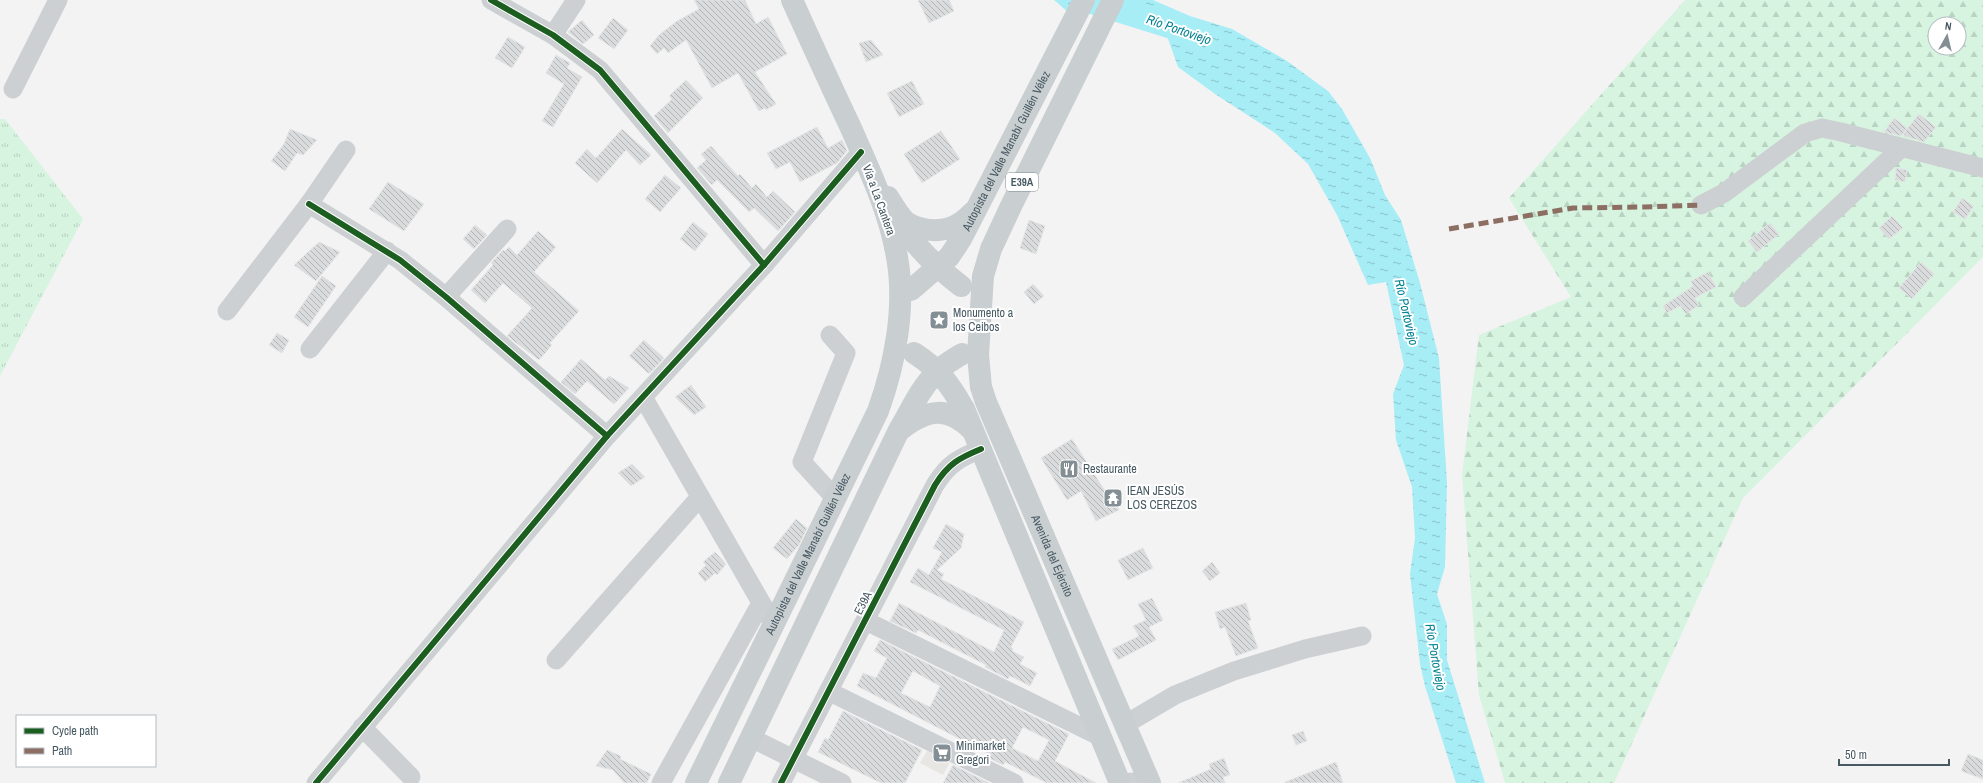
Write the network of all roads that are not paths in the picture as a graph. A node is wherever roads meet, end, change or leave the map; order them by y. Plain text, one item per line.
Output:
1 (58, 0) edge
2 (491, 0) edge
3 (576, 0) edge
4 (792, 0) edge
5 (1084, 0) edge
6 (1113, 0) edge
7 (553, 35) junction
8 (13, 89) dead end
9 (1901, 148) junction
10 (346, 150) dead end
11 (861, 152) junction
12 (1983, 168) edge
13 (874, 179) junction
14 (983, 200) junction
15 (309, 204) junction
16 (1701, 204) dead end
17 (506, 229) dead end
18 (387, 251) junction
19 (764, 265) junction
20 (938, 267) junction
21 (961, 286) junction
22 (911, 290) junction
23 (446, 297) junction
24 (1743, 297) dead end
25 (227, 311) dead end
26 (898, 318) junction
27 (980, 324) junction
28 (830, 335) dead end
29 (310, 348) dead end
30 (914, 353) junction
31 (962, 354) junction
32 (938, 370) junction
33 (643, 397) junction
34 (899, 430) junction
35 (607, 436) junction
36 (977, 440) junction
37 (700, 497) junction
38 (835, 498) junction
39 (761, 603) junction
40 (866, 622) junction
41 (774, 625) junction
42 (1362, 636) dead end
43 (556, 660) dead end
44 (830, 692) junction
45 (1124, 724) junction
46 (362, 727) junction
47 (1099, 736) junction
48 (751, 738) junction
49 (794, 759) junction
50 (411, 777) dead end
51 (323, 780) edge
52 (1149, 782) edge
53 (661, 783) edge
54 (696, 783) edge
55 (729, 783) edge
56 (782, 783) edge
57 (842, 783) edge
58 (1014, 783) edge
59 (1120, 783) edge

1 - 8 street
2 - 7 street
3 - 7 street
4 - 11 main road, Vía a La Cantera
5 - 14 main road, Autopista del Valle Manabí Guillén Vélez / E39A
6 - 27 main road, E39A
7 - 19 street
9 - 12 street
9 - 16 street
9 - 24 street
10 - 15 street
11 - 13 main road, Vía a La Cantera
11 - 19 street
13 - 14 main road
13 - 20 main road
13 - 26 main road, Vía a La Cantera
14 - 20 main road, Autopista del Valle Manabí Guillén Vélez / E39A
15 - 18 street
15 - 25 street
17 - 23 street
18 - 23 street
18 - 29 street
19 - 33 street
20 - 21 main road
20 - 22 main road, Autopista del Valle Manabí Guillén Vélez / E39A
21 - 22 main road
21 - 27 main road
22 - 26 main road, E39A
23 - 35 street
26 - 30 main road, E39A
26 - 38 main road, Autopista del Valle Manabí Guillén Vélez / E39A
27 - 31 main road, E39A
27 - 45 main road, Avenida del Ejército
28 - 38 street
30 - 31 main road, E39A
30 - 32 main road
31 - 32 main road, E39A
32 - 34 main road, E39A
32 - 36 main road
33 - 35 street
33 - 37 street
34 - 36 main road
34 - 48 main road, E39A
35 - 46 street
36 - 40 street, E39A
36 - 47 main road
37 - 39 street
37 - 43 street
38 - 41 main road, Autopista del Valle Manabí Guillén Vélez / E39A
39 - 41 street
39 - 53 street
40 - 44 street, E39A
40 - 47 street
41 - 54 main road, Autopista del Valle Manabí Guillén Vélez / E39A
42 - 45 street
44 - 49 street, E39A
44 - 58 street
45 - 52 main road, Avenida del Ejército
46 - 50 street
46 - 51 street
47 - 59 main road
48 - 49 street
48 - 55 main road, E39A
49 - 56 street, E39A
49 - 57 street
52 - 59 street

